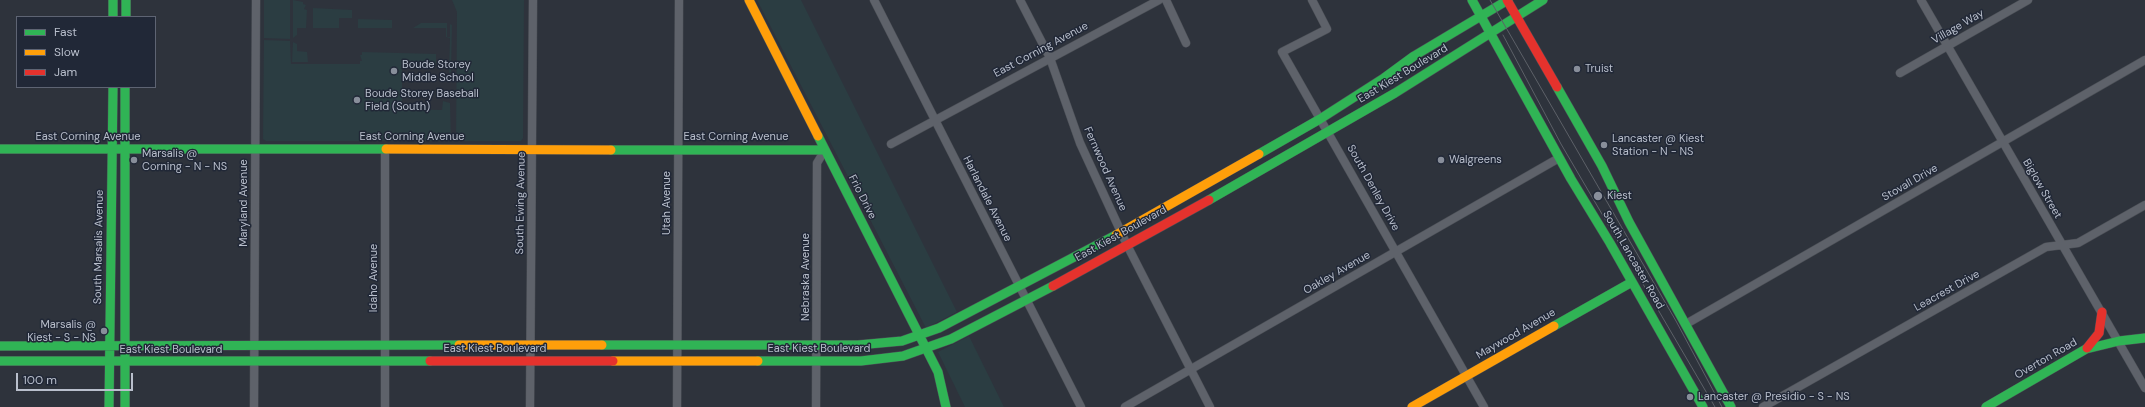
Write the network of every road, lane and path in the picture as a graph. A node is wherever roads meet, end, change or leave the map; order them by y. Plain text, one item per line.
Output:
1 (113, 0) edge
2 (126, 0) edge
3 (256, 0) edge
4 (533, 0) edge
5 (679, 0) edge
6 (749, 0) edge
7 (874, 0) edge
8 (1020, 0) edge
9 (1159, 0) edge
10 (1166, 0) edge
11 (1312, 0) edge
12 (1472, 0) edge
13 (1508, 0) edge
14 (1543, 0) edge
15 (1921, 0) edge
16 (2028, 0) edge
17 (113, 16) edge
18 (126, 16) edge
19 (1481, 16) junction
20 (1517, 18) junction
21 (1490, 34) junction
22 (1186, 43) dead end
23 (1947, 46) junction
24 (1050, 58) junction
25 (2145, 60) edge
26 (1900, 73) dead end
27 (113, 88) edge
28 (125, 88) edge
29 (1320, 118) junction
30 (936, 121) junction
31 (1328, 132) junction
32 (2003, 142) junction
33 (891, 144) dead end
34 (112, 148) junction
35 (0, 149) edge
36 (124, 149) junction
37 (255, 149) junction
38 (385, 149) junction
39 (532, 149) junction
40 (678, 149) junction
41 (824, 150) junction
42 (1559, 158) junction
43 (2145, 205) edge
44 (1122, 232) junction
45 (1127, 245) junction
46 (2062, 245) junction
47 (1396, 252) junction
48 (1632, 282) junction
49 (1019, 287) junction
50 (1026, 301) junction
51 (2102, 312) junction
52 (1686, 324) junction
53 (919, 336) junction
54 (2145, 338) edge
55 (2119, 341) junction
56 (817, 345) junction
57 (0, 346) edge
58 (110, 346) junction
59 (126, 346) junction
60 (254, 346) junction
61 (385, 346) junction
62 (531, 346) junction
63 (678, 346) junction
64 (2086, 349) junction
65 (926, 350) junction
66 (0, 361) edge
67 (531, 361) junction
68 (677, 361) junction
69 (816, 361) junction
70 (110, 362) junction
71 (126, 362) junction
72 (254, 362) junction
73 (386, 362) junction
74 (1191, 370) junction
75 (1466, 376) junction
76 (2145, 388) edge
77 (1701, 406) edge
78 (109, 407) edge
79 (125, 407) edge
80 (254, 407) edge
81 (385, 407) edge
82 (530, 407) edge
83 (677, 407) edge
84 (816, 407) edge
85 (946, 407) edge
86 (1081, 407) edge
87 (1125, 407) edge
88 (1210, 407) edge
89 (1412, 407) edge
90 (1484, 407) edge
91 (1731, 407) edge
92 (1763, 407) edge
93 (1986, 407) edge

1 - 17 main road
2 - 18 main road
3 - 37 street, Maryland Avenue
4 - 39 street, South Ewing Avenue
5 - 40 street, Utah Avenue
6 - 41 main road, Frio Drive
7 - 30 street, Harlandale Avenue
8 - 24 street, Fernwood Avenue
9 - 24 street, East Corning Avenue
10 - 22 street
11 - 29 street, South Denley Drive
12 - 19 main road, South Lancaster Road
13 - 19 main road, East Kiest Boulevard
13 - 20 main road, South Lancaster Road
14 - 20 main road, East Kiest Boulevard
15 - 23 street, Biglow Street
16 - 23 street, Village Way
19 - 21 main road, South Lancaster Road
19 - 29 main road, East Kiest Boulevard
20 - 21 main road, East Kiest Boulevard
20 - 52 main road, South Lancaster Road
21 - 31 main road, East Kiest Boulevard
21 - 42 main road, South Lancaster Road
23 - 26 street, Village Way
23 - 32 street, Biglow Street
24 - 30 street, East Corning Avenue
24 - 44 street, Fernwood Avenue
25 - 32 street, Stovall Drive
27 - 34 main road, South Marsalis Avenue
28 - 36 main road
29 - 31 street, South Denley Drive
29 - 44 main road, East Kiest Boulevard
30 - 33 street, East Corning Avenue
30 - 49 street, Harlandale Avenue
31 - 45 main road, East Kiest Boulevard
31 - 47 street, South Denley Drive
32 - 46 street, Biglow Street
32 - 52 street, Stovall Drive
34 - 35 main road, East Corning Avenue
34 - 36 main road, East Corning Avenue
34 - 58 main road, South Marsalis Avenue
36 - 37 main road, East Corning Avenue
36 - 59 main road
37 - 38 main road, East Corning Avenue
37 - 60 street, Maryland Avenue
38 - 39 main road, East Corning Avenue
38 - 61 street, Idaho Avenue
39 - 40 main road, East Corning Avenue
39 - 62 street, South Ewing Avenue
40 - 41 main road, East Corning Avenue
40 - 63 street, Utah Avenue
41 - 53 main road, Frio Drive
41 - 56 street, Nebraska Avenue
42 - 47 street, Oakley Avenue
42 - 48 main road, South Lancaster Road
43 - 46 street, Leacrest Drive
44 - 45 street, Fernwood Avenue
44 - 49 main road, East Kiest Boulevard
45 - 50 main road, East Kiest Boulevard
45 - 74 street, Fernwood Avenue
46 - 51 street, Biglow Street
46 - 92 street, Leacrest Drive
47 - 74 street, Oakley Avenue
47 - 75 street, South Denley Drive
48 - 75 main road, Maywood Avenue
48 - 77 main road, South Lancaster Road
49 - 50 street, Harlandale Avenue
49 - 53 main road, East Kiest Boulevard
50 - 65 main road, East Kiest Boulevard
50 - 86 street, Harlandale Avenue
51 - 55 street, Biglow Street
51 - 64 main road
52 - 91 main road, South Lancaster Road
53 - 56 main road, East Kiest Boulevard
53 - 65 main road, Frio Drive
54 - 55 main road, Overton Road
55 - 64 main road, Overton Road
55 - 76 street, Biglow Street
56 - 63 main road, East Kiest Boulevard
56 - 69 street, Nebraska Avenue
57 - 58 main road, East Kiest Boulevard
58 - 59 main road, East Kiest Boulevard
58 - 70 main road, South Marsalis Avenue
59 - 60 main road, East Kiest Boulevard
59 - 71 main road
60 - 61 main road, East Kiest Boulevard
60 - 72 street, Maryland Avenue
61 - 62 main road, East Kiest Boulevard
61 - 73 street, Idaho Avenue
62 - 63 main road, East Kiest Boulevard
62 - 67 street, South Ewing Avenue
63 - 68 street, Utah Avenue
64 - 93 main road, Overton Road
65 - 69 main road, East Kiest Boulevard
65 - 85 main road, Frio Drive
66 - 70 main road, East Kiest Boulevard
67 - 68 main road, East Kiest Boulevard
67 - 73 main road, East Kiest Boulevard
67 - 82 street, South Ewing Avenue
68 - 69 main road, East Kiest Boulevard
68 - 83 street, Utah Avenue
69 - 84 street, Nebraska Avenue
70 - 71 main road, East Kiest Boulevard
70 - 78 main road, South Marsalis Avenue
71 - 72 main road, East Kiest Boulevard
71 - 79 main road
72 - 73 main road, East Kiest Boulevard
72 - 80 street, Maryland Avenue
73 - 81 street, Idaho Avenue
74 - 87 street, Oakley Avenue
74 - 88 street, Fernwood Avenue
75 - 89 main road, Maywood Avenue
75 - 90 street, South Denley Drive

